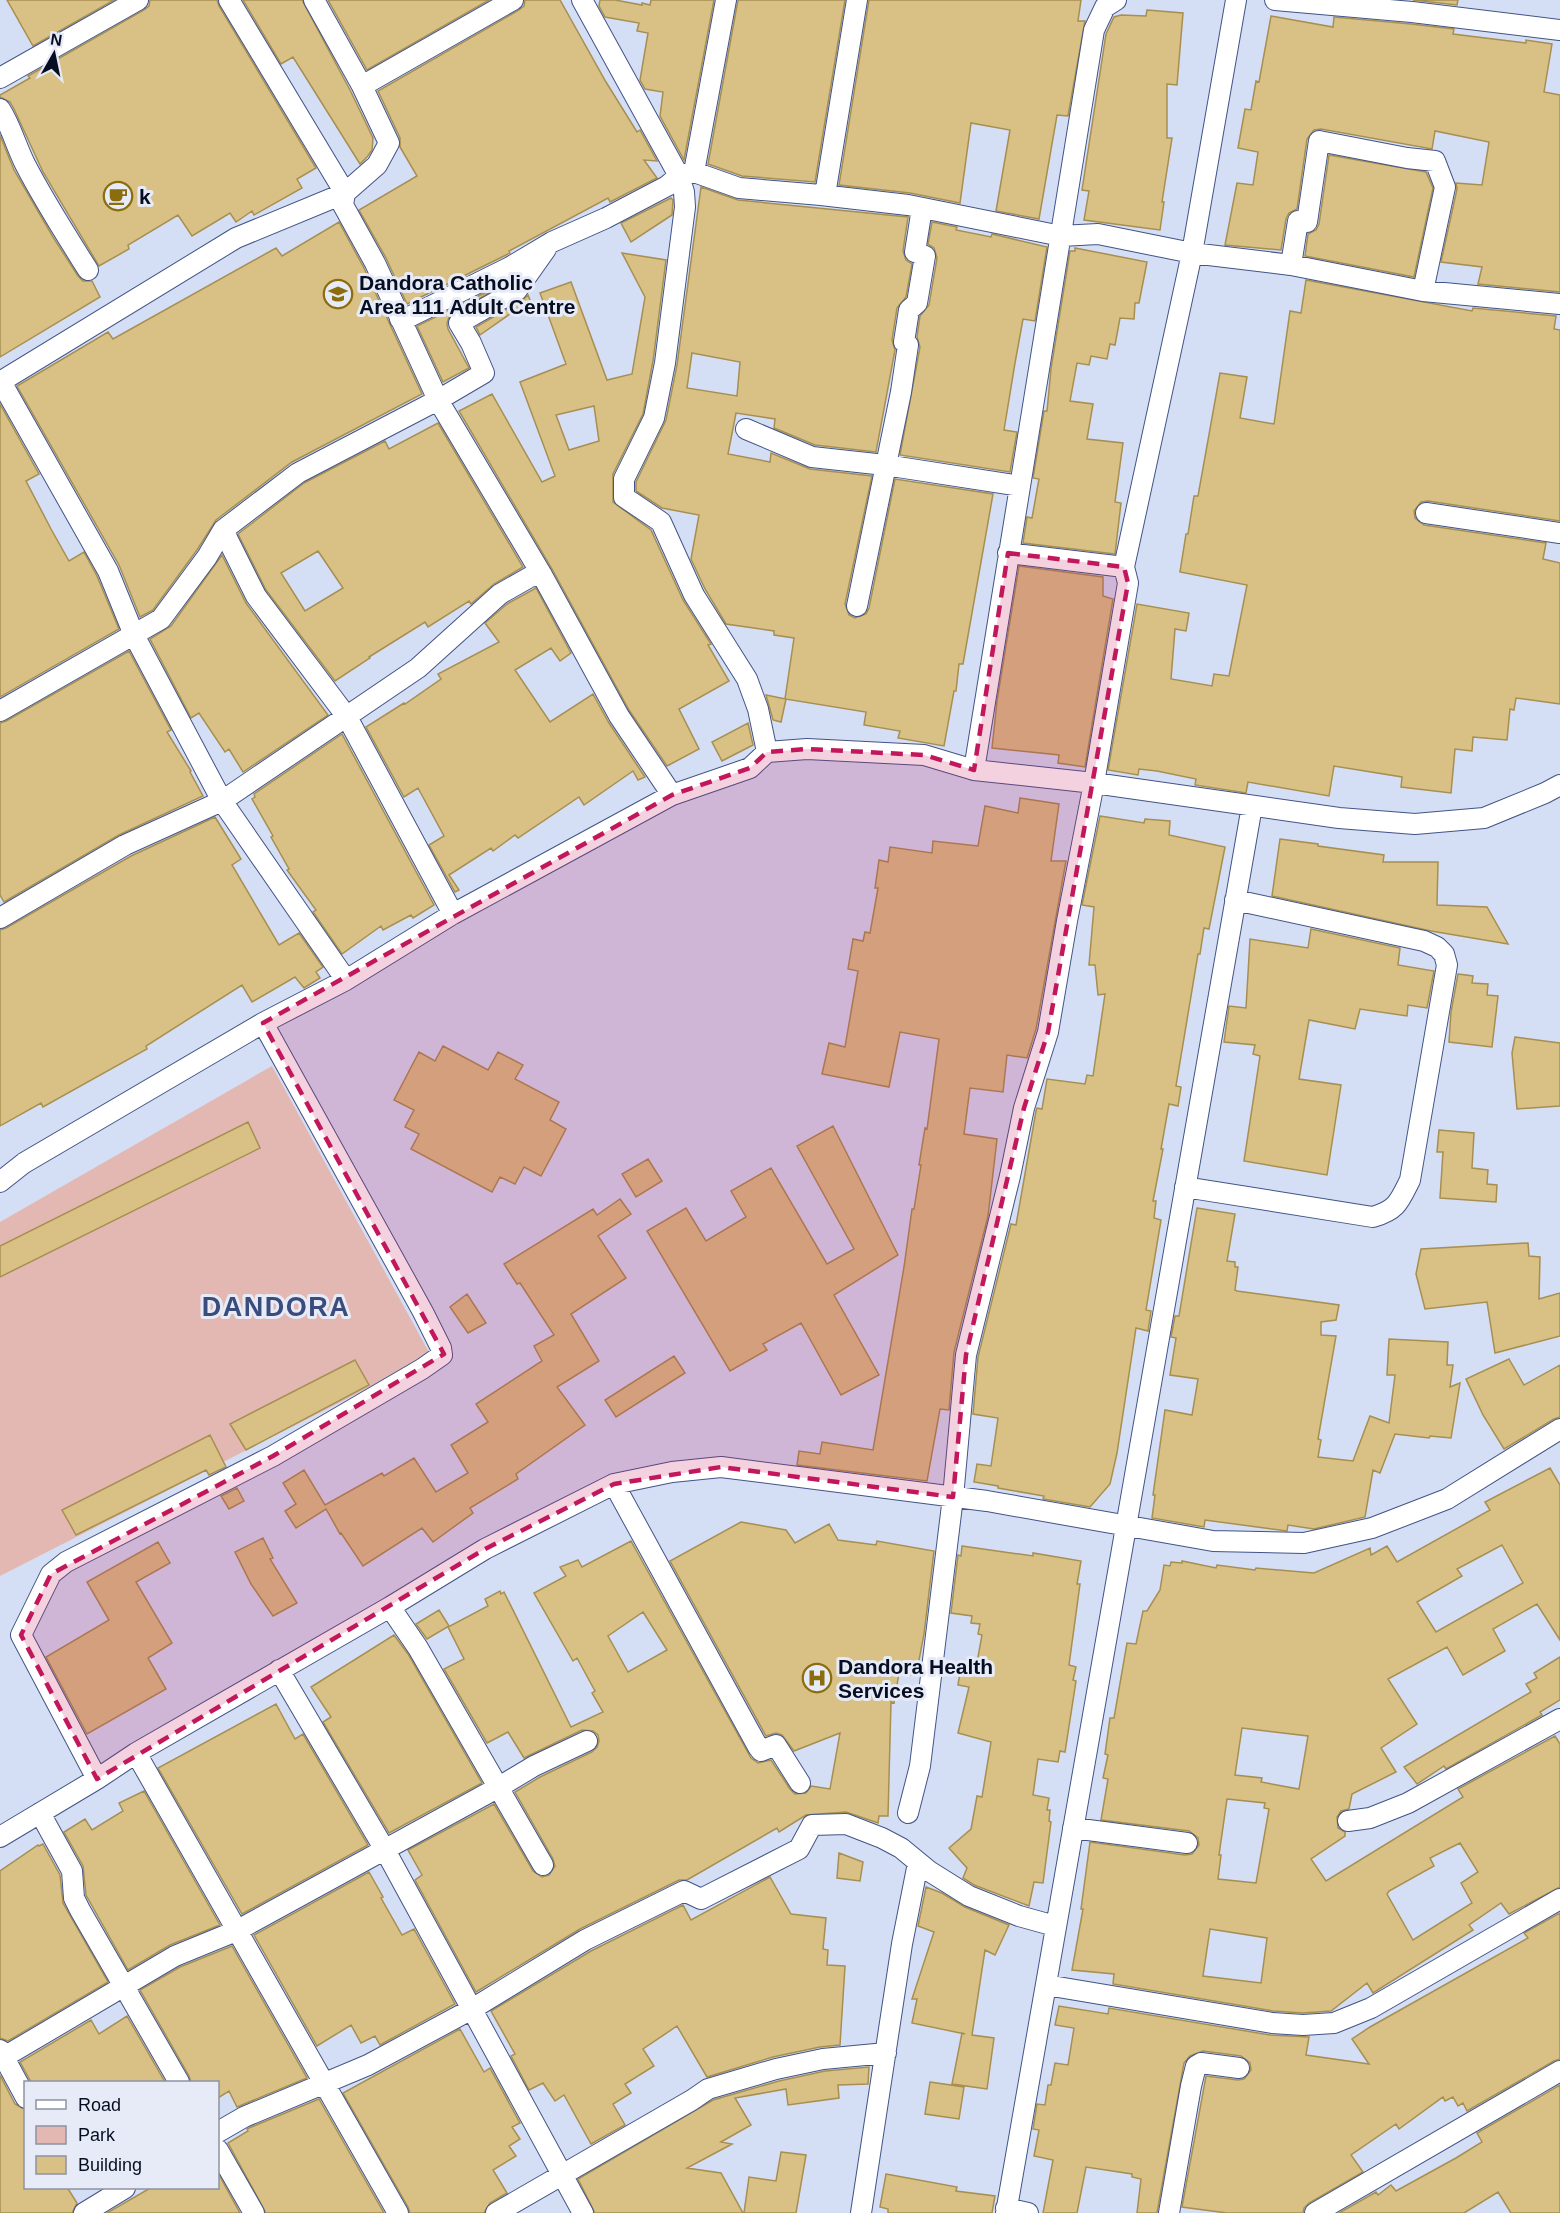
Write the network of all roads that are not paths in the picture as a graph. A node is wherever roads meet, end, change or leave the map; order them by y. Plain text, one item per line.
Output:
1 (138, 0) edge
2 (229, 0) edge
3 (314, 0) edge
4 (513, 0) edge
5 (582, 0) edge
6 (726, 0) edge
7 (857, 0) edge
8 (1116, 0) edge
9 (1236, 0) edge
10 (1275, 0) edge
11 (1560, 30) edge
12 (0, 78) edge
13 (362, 87) junction
14 (0, 109) edge
15 (687, 174) junction
16 (345, 193) junction
17 (825, 195) junction
18 (922, 208) junction
19 (1061, 236) junction
20 (552, 242) junction
21 (1192, 253) junction
22 (1291, 265) junction
23 (88, 270) dead end
24 (1423, 291) junction
25 (1560, 304) edge
26 (400, 319) junction
27 (0, 381) edge
28 (438, 400) junction
29 (746, 429) dead end
30 (885, 465) junction
31 (1020, 486) junction
32 (1426, 513) dead end
33 (223, 530) junction
34 (1560, 533) edge
35 (1008, 553) junction
36 (1124, 567) junction
37 (542, 575) junction
38 (857, 606) dead end
39 (134, 635) junction
40 (0, 711) edge
41 (347, 717) junction
42 (768, 752) junction
43 (974, 770) junction
44 (1094, 783) junction
45 (1560, 784) edge
46 (672, 795) junction
47 (222, 801) junction
48 (1251, 806) junction
49 (1235, 900) junction
50 (453, 914) junction
51 (0, 918) edge
52 (346, 980) junction
53 (263, 1023) junction
54 (0, 1182) edge
55 (1185, 1187) junction
56 (1559, 1432) edge
57 (614, 1484) junction
58 (953, 1497) junction
59 (1125, 1526) junction
60 (390, 1607) junction
61 (279, 1670) junction
62 (1560, 1719) edge
63 (587, 1740) dead end
64 (136, 1753) junction
65 (97, 1779) junction
66 (800, 1783) dead end
67 (499, 1787) junction
68 (40, 1813) junction
69 (908, 1813) dead end
70 (1348, 1821) dead end
71 (1073, 1828) junction
72 (0, 1837) edge
73 (1187, 1843) dead end
74 (385, 1850) junction
75 (918, 1863) junction
76 (543, 1865) dead end
77 (1560, 1899) edge
78 (1055, 1926) junction
79 (236, 1931) junction
80 (1046, 1985) junction
81 (122, 1986) junction
82 (472, 2009) junction
83 (886, 2053) junction
84 (2, 2054) edge
85 (1239, 2068) dead end
86 (1560, 2071) edge
87 (178, 2081) edge
88 (325, 2084) junction
89 (24, 2094) edge
90 (219, 2131) edge
91 (219, 2152) edge
92 (562, 2174) junction
93 (122, 2189) edge
94 (1006, 2211) edge
95 (84, 2213) edge
96 (254, 2213) edge
97 (398, 2213) edge
98 (496, 2213) edge
99 (584, 2213) edge
100 (861, 2213) edge
101 (1028, 2213) edge
102 (1168, 2213) edge
103 (1315, 2213) edge

1 - 12 street
2 - 16 street
3 - 13 street
4 - 13 street
5 - 15 street
6 - 15 street
7 - 17 street
8 - 19 street
9 - 21 street
10 - 11 street
13 - 16 street
14 - 23 street
15 - 17 street
15 - 20 street
15 - 42 street
16 - 26 street
16 - 27 street
17 - 18 street
18 - 19 street
18 - 30 street
19 - 21 street
19 - 31 street
20 - 26 street
20 - 28 street
21 - 22 street
21 - 36 street
22 - 24 street
22 - 24 street
24 - 25 street
26 - 28 street
27 - 39 street
28 - 33 street
28 - 37 street
29 - 30 street
30 - 31 street
30 - 38 street
31 - 35 street
32 - 34 street
33 - 39 street
33 - 41 street
35 - 36 street
35 - 43 street
36 - 44 street
37 - 41 street
37 - 46 street
39 - 40 street
39 - 47 street
41 - 47 street
41 - 50 street
42 - 43 street
42 - 46 street
43 - 44 street
44 - 48 street
44 - 58 street
45 - 48 street
46 - 50 street
47 - 51 street
47 - 52 street
48 - 49 street
49 - 55 street
49 - 55 street
50 - 52 street
52 - 53 street
53 - 54 street
53 - 65 street
55 - 59 street
56 - 59 street
57 - 58 street
57 - 60 street
57 - 66 street
58 - 59 street
58 - 69 street
59 - 71 street
60 - 61 street
60 - 67 street
61 - 64 street
61 - 74 street
62 - 70 street
63 - 67 street
64 - 65 street
64 - 79 street
65 - 68 street
67 - 74 street
67 - 76 street
68 - 72 street
68 - 81 street
71 - 73 street
71 - 78 street
74 - 79 street
74 - 82 street
75 - 78 street
75 - 82 street
75 - 83 street
77 - 80 street
78 - 80 street
79 - 81 street
79 - 88 street
80 - 94 street
81 - 84 street
81 - 87 street
82 - 88 street
82 - 92 street
83 - 92 street
83 - 100 street
84 - 89 street
85 - 102 street
86 - 103 street
88 - 90 street
88 - 97 street
91 - 96 street
92 - 98 street
92 - 99 street
93 - 95 street
94 - 101 street

